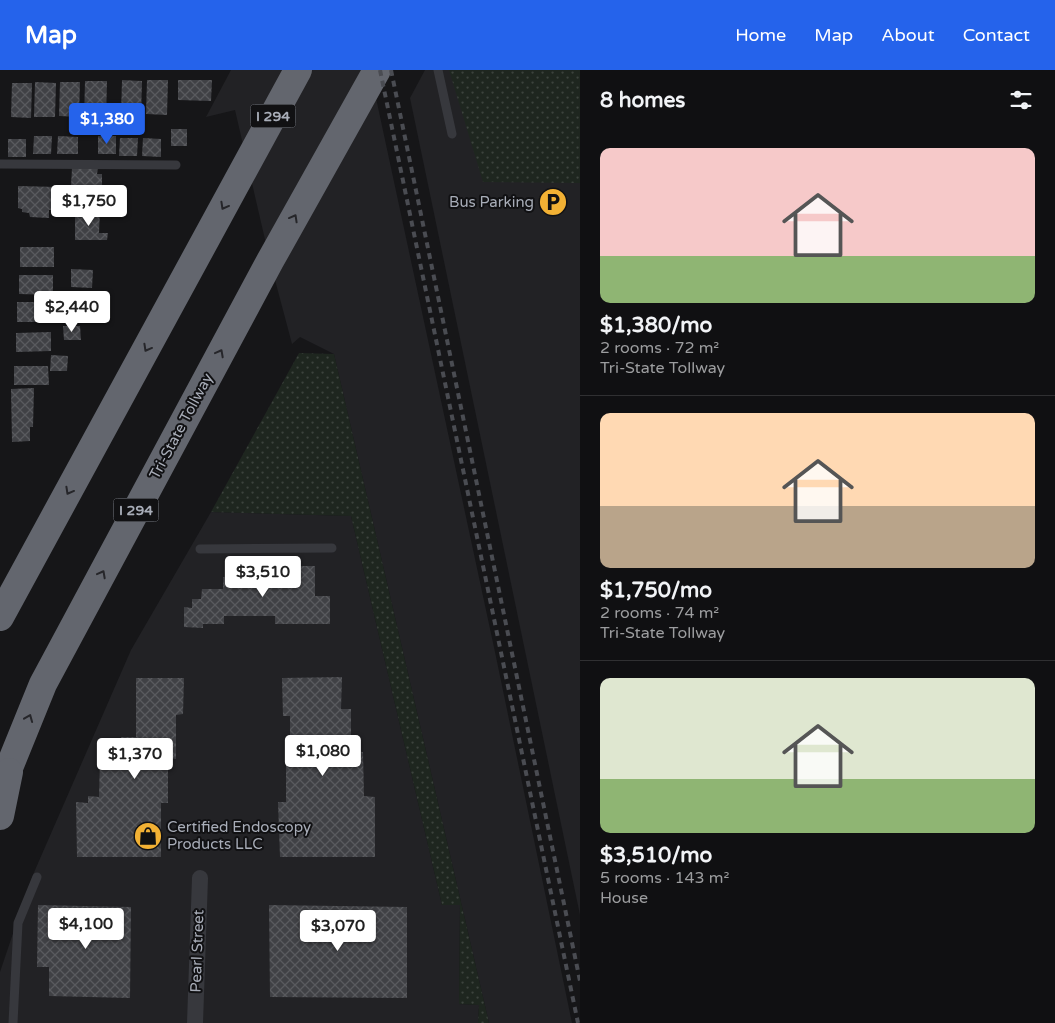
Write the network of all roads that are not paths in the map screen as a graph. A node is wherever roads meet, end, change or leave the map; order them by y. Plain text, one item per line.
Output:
1 (298, 70) edge
2 (377, 70) edge
3 (438, 70) edge
4 (452, 134) dead end
5 (0, 164) edge
6 (176, 165) dead end
7 (332, 548) dead end
8 (200, 549) dead end
9 (0, 617) edge
10 (11, 764) junction
11 (0, 790) edge
12 (0, 816) edge
13 (37, 878) dead end
14 (200, 878) dead end
15 (13, 1023) edge
16 (195, 1023) edge

1 -> 9 highway, I 294
10 -> 2 highway, Tri-State Tollway / I 294
3 - 4 lane
5 - 6 lane
7 - 8 lane
10 - 11 highway, Tri-State Tollway / I 294
10 - 12 highway
13 - 15 lane
14 - 16 street, Pearl Street

